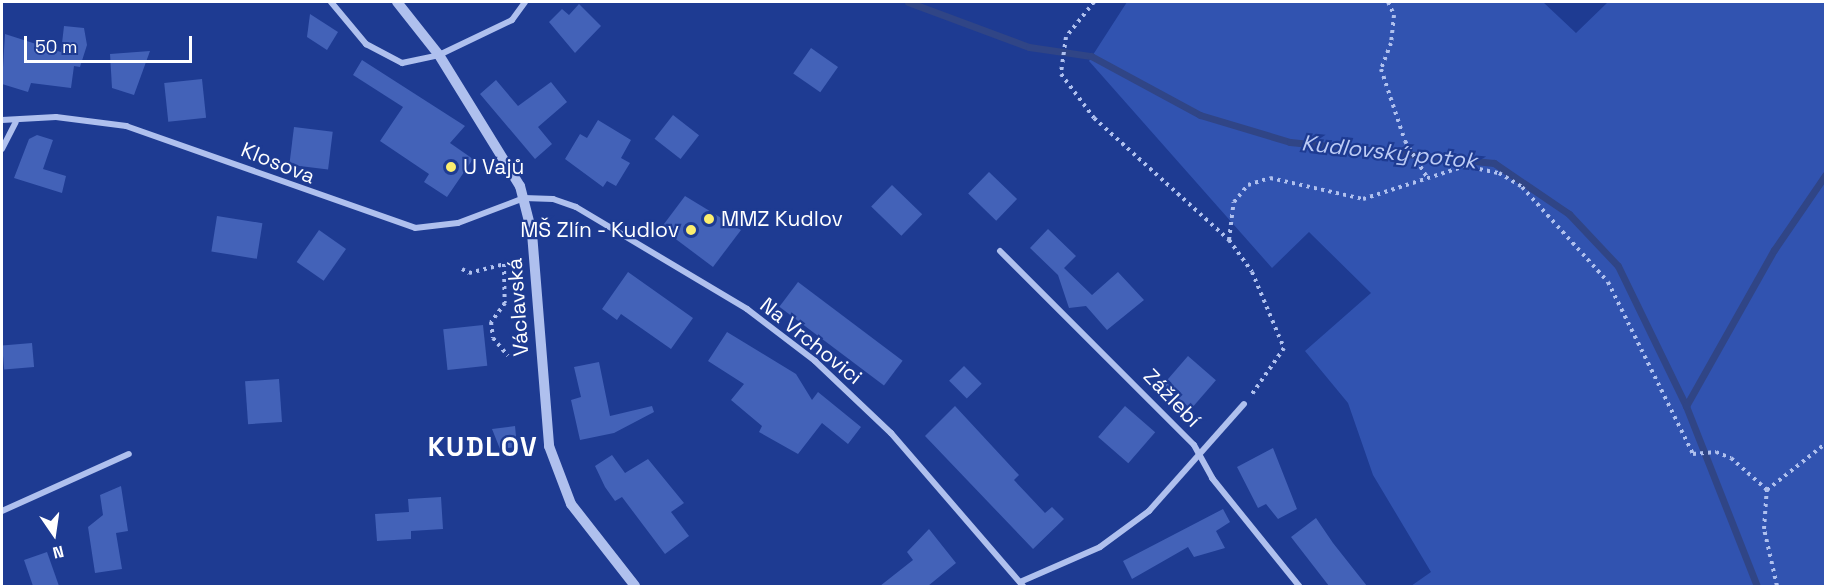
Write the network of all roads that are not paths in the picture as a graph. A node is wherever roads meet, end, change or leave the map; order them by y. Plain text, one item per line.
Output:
1 (332, 2) edge
2 (397, 2) edge
3 (525, 2) edge
4 (439, 55) junction
5 (2, 120) edge
6 (16, 122) junction
7 (2, 149) edge
8 (524, 198) junction
9 (1000, 251) dead end
10 (1244, 404) road end
11 (129, 454) dead end
12 (1201, 458) junction
13 (2, 511) edge
14 (1021, 584) edge
15 (635, 586) edge
16 (1299, 586) edge

1 - 4 street
2 - 4 street, Václavská
3 - 4 street
4 - 8 street, Václavská
5 - 6 street, Klosova
6 - 7 street
6 - 8 street, Klosova
8 - 14 street, Na Vrchovici
8 - 15 street, Václavská
9 - 12 street, Zážlebí
10 - 12 street
11 - 13 street
12 - 14 street
12 - 16 street, Zážlebí

